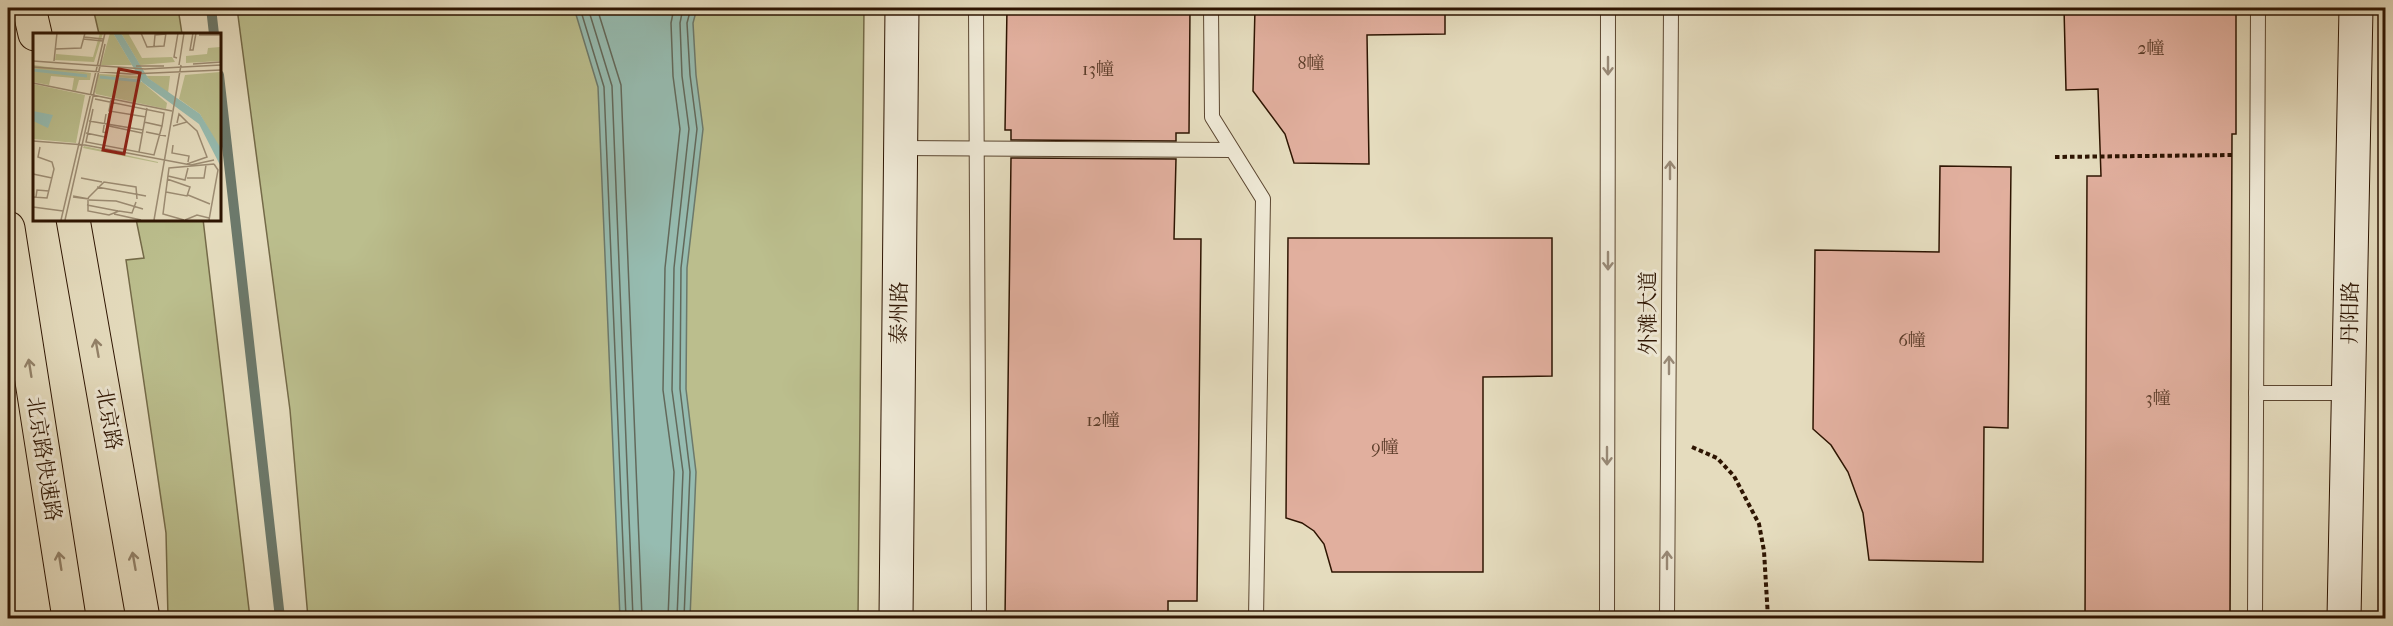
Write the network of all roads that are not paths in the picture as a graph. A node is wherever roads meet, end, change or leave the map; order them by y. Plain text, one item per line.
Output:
1 (29, 8) edge
2 (902, 8) edge
3 (976, 8) edge
4 (1211, 8) edge
5 (1608, 8) edge
6 (1671, 8) edge
7 (2258, 8) edge
8 (2356, 8) edge
9 (35, 33) edge
10 (900, 148) junction
11 (977, 149) junction
12 (1232, 150) junction
13 (73, 220) edge
14 (8, 228) edge
15 (2256, 393) junction
16 (2348, 393) junction
17 (69, 618) edge
18 (144, 618) edge
19 (896, 618) edge
20 (979, 618) edge
21 (1256, 618) edge
22 (1607, 618) edge
23 (1667, 618) edge
24 (2255, 618) edge
25 (2344, 618) edge

1 - 9 main road
2 - 10 street, 泰州路
3 - 11 lane
4 - 12 lane
5 -> 22 lane, 外滩大道
23 -> 6 lane, 外滩大道
7 - 15 lane
8 - 16 street, 丹阳路
10 - 11 lane
10 - 19 street, 泰州路
11 - 12 lane
11 - 20 lane
12 - 21 lane
18 -> 13 main road, 北京路
17 -> 14 main road, 北京路快速路
15 - 16 lane
15 - 24 lane
16 - 25 street, 丹阳路

